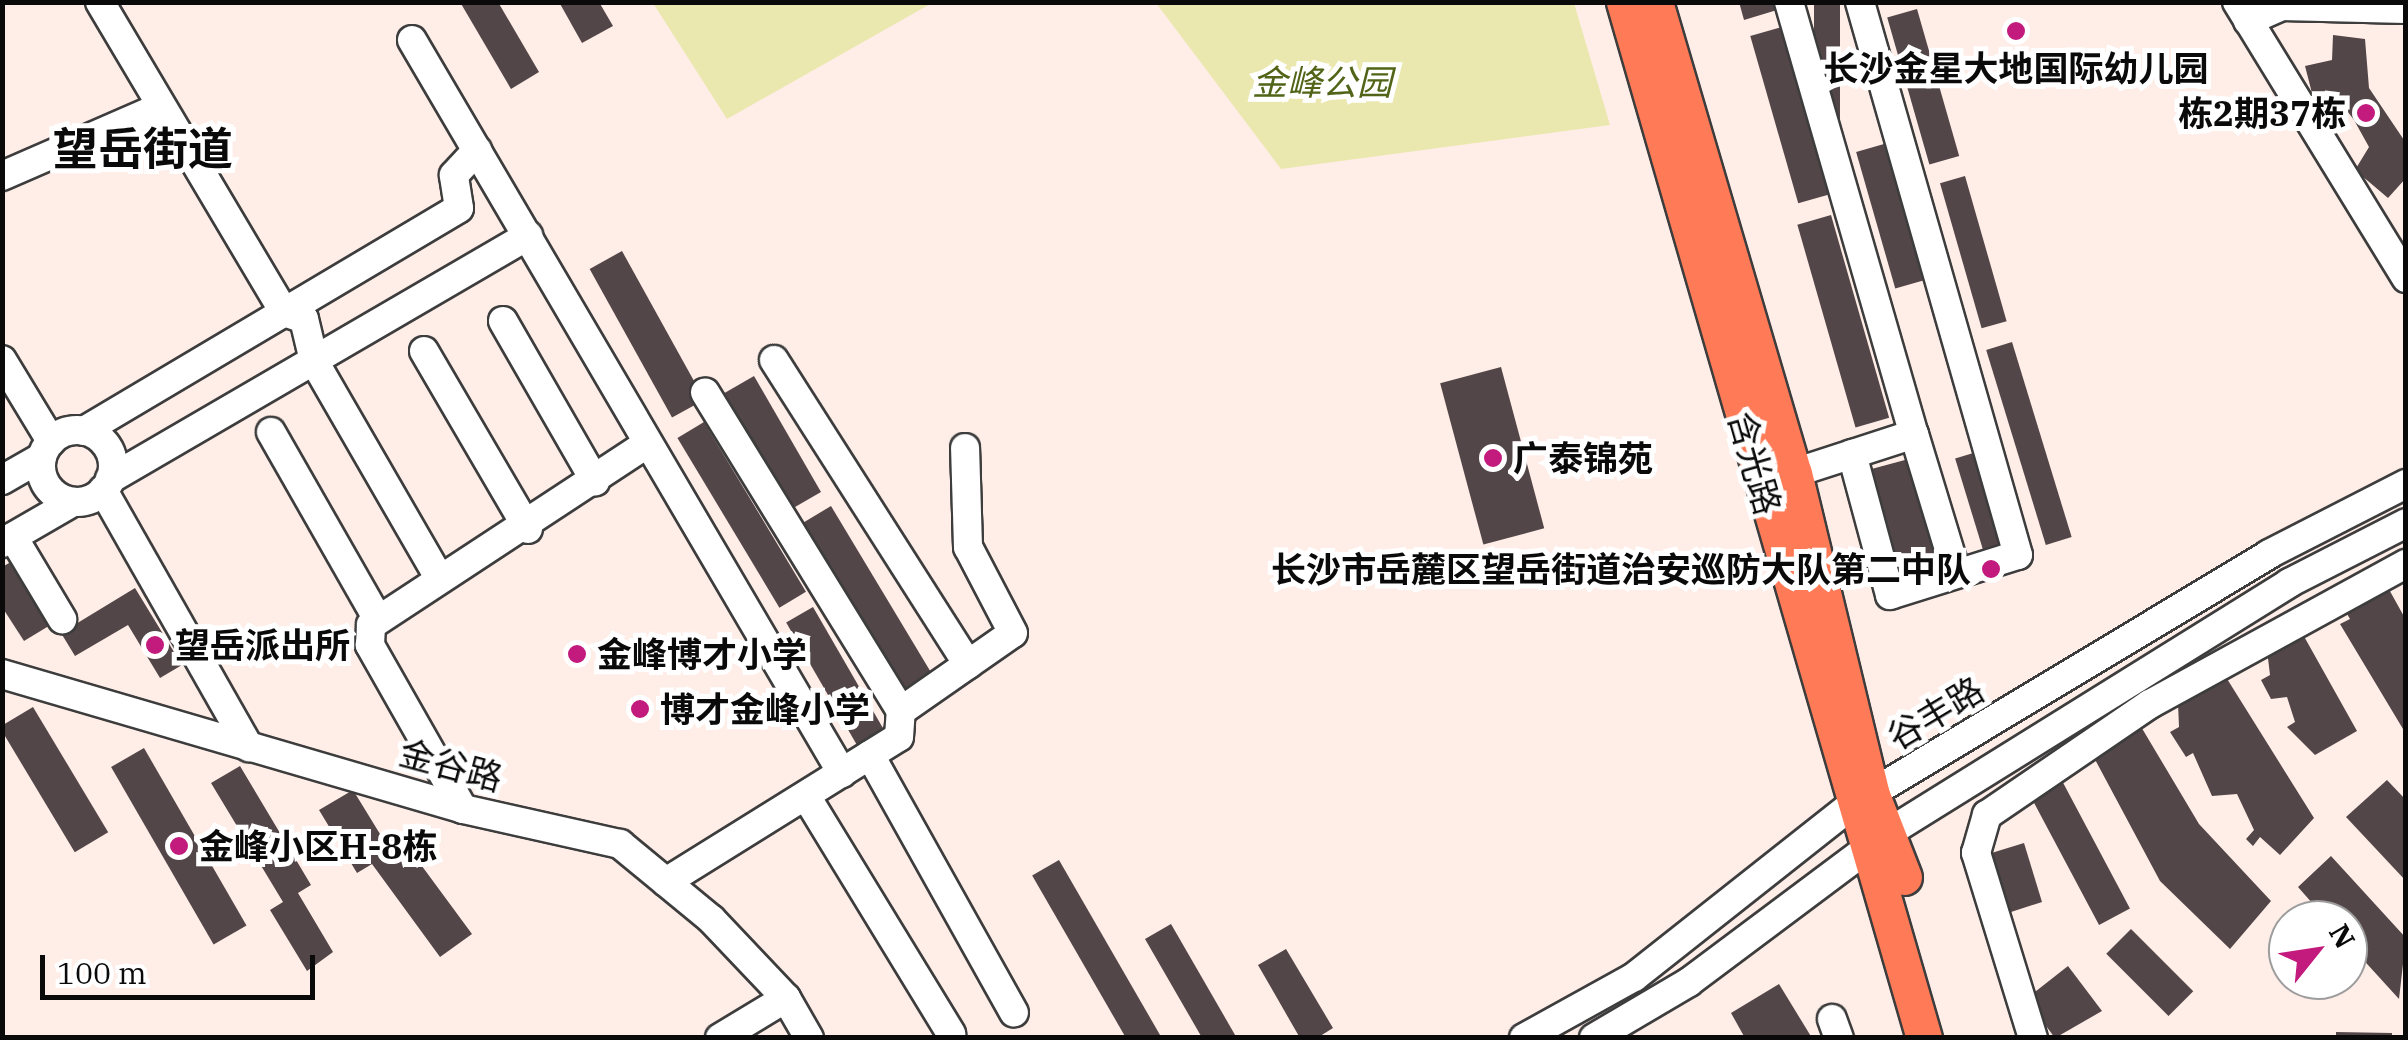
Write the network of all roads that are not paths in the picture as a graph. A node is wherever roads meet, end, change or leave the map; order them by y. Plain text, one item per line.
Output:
1 (100, 2) edge
2 (1624, 2) edge
3 (1655, 2) edge
4 (1789, 2) edge
5 (1860, 2) edge
6 (2391, 8) edge
7 (2243, 12) edge
8 (412, 40) dead end
9 (161, 107) junction
10 (478, 150) junction
11 (2, 176) edge
12 (528, 236) junction
13 (2406, 278) edge
14 (284, 312) junction
15 (504, 321) dead end
16 (424, 351) dead end
17 (2, 360) edge
18 (774, 360) dead end
19 (314, 362) junction
20 (705, 393) dead end
21 (84, 431) junction
22 (270, 432) dead end
23 (1914, 434) junction
24 (648, 444) junction
25 (965, 448) dead end
26 (46, 449) junction
27 (1852, 454) junction
28 (1794, 473) junction
29 (2, 480) edge
30 (595, 481) junction
31 (2406, 484) edge
32 (107, 485) junction
33 (73, 502) junction
34 (2406, 523) edge
35 (528, 528) junction
36 (8, 540) edge
37 (2406, 564) edge
38 (1956, 572) junction
39 (440, 579) junction
40 (377, 618) junction
41 (62, 619) dead end
42 (968, 664) junction
43 (2, 674) edge
44 (901, 711) junction
45 (249, 747) junction
46 (870, 755) junction
47 (842, 773) junction
48 (806, 796) junction
49 (1862, 800) junction
50 (462, 808) junction
51 (1881, 839) junction
52 (666, 882) junction
53 (786, 998) junction
54 (1014, 1013) dead end
55 (951, 1034) dead end
56 (720, 1038) edge
57 (809, 1038) edge
58 (1524, 1038) edge
59 (1594, 1038) edge
60 (1924, 1038) edge
61 (1948, 1038) edge
62 (2033, 1038) edge

1 - 9 street
2 - 49 main road, 含光路
3 - 28 main road, 含光路
4 - 23 street
5 - 38 street
6 - 7 street
7 - 13 street
8 - 10 street
9 - 11 street
9 - 14 street
10 - 12 street
10 - 14 street
12 - 19 street
12 - 24 street
14 - 19 street
14 - 21 street
15 - 30 street
16 - 35 street
17 - 26 street
18 - 42 street
19 - 32 street
19 - 39 street
20 - 44 street
21 - 26 street
21 - 32 street
22 - 40 street
23 - 27 street
23 - 38 street
24 - 30 street
24 - 47 street
25 - 42 street
26 - 29 street
26 - 33 street
27 - 28 street
27 - 38 street
28 - 49 main road, 含光路
30 - 35 street
31 - 49 street, 谷丰路
32 - 33 street
32 - 45 street
33 - 36 street
34 - 51 street
35 - 39 street
36 - 41 street
37 - 62 street
39 - 40 street
40 - 50 street
42 - 44 street
43 - 45 street, 金谷路
44 - 46 street
45 - 50 street, 金谷路
46 - 47 street
46 - 54 street
47 - 48 street
48 - 52 street
48 - 55 street
49 - 51 main road, 含光路
49 - 58 street, 谷丰路
50 - 52 street, 金谷路
51 - 59 street
51 - 60 main road, 含光路
51 - 61 main road, 含光路
52 - 53 street, 金谷路
53 - 56 street
53 - 57 street, 金谷路

